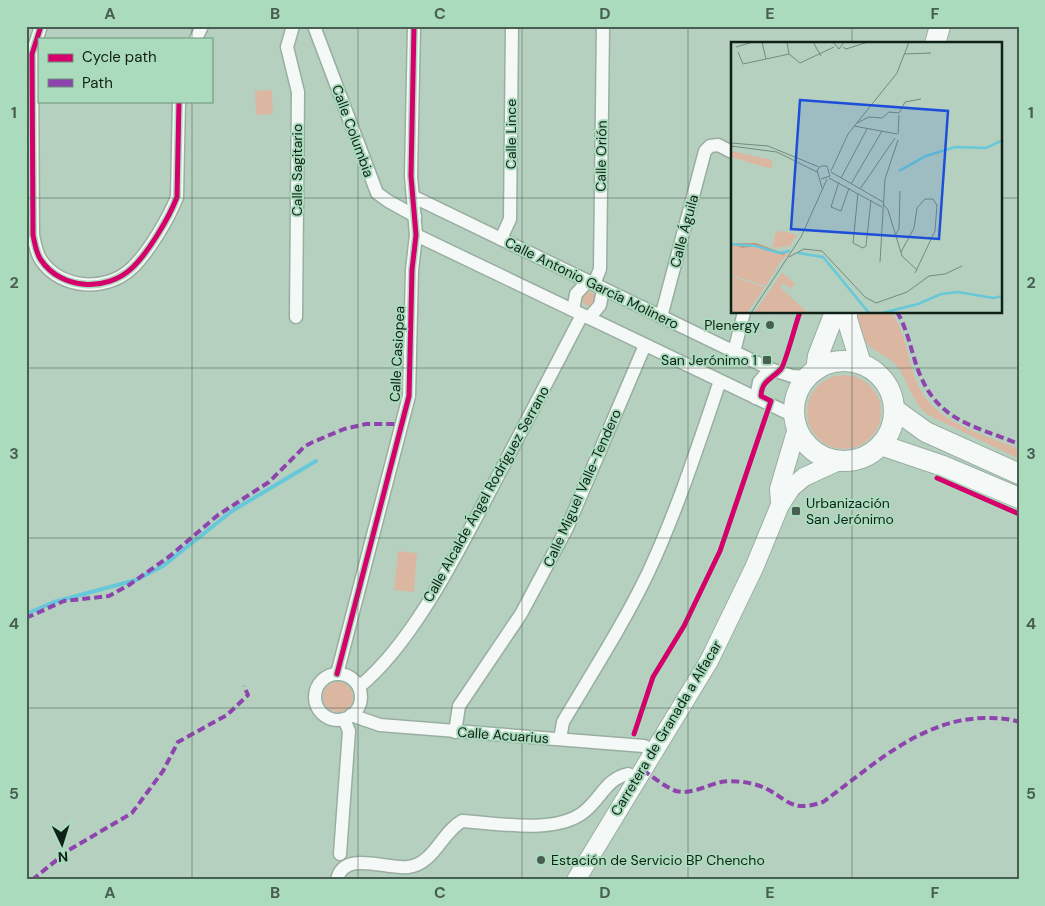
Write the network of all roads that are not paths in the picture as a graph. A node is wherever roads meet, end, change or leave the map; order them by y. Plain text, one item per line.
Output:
1 (41, 26) edge
2 (202, 26) edge
3 (293, 26) edge
4 (314, 26) edge
5 (414, 26) edge
6 (512, 26) edge
7 (603, 26) edge
8 (940, 26) edge
9 (196, 38) edge
10 (936, 42) edge
11 (179, 102) edge
12 (731, 152) edge
13 (414, 197) junction
14 (415, 216) junction
15 (416, 235) junction
16 (501, 239) junction
17 (595, 284) junction
18 (581, 314) junction
19 (744, 314) edge
20 (833, 314) edge
21 (847, 314) edge
22 (296, 317) dead end
23 (661, 317) junction
24 (645, 345) junction
25 (734, 352) junction
26 (862, 364) junction
27 (770, 369) junction
28 (812, 373) junction
29 (720, 381) junction
30 (756, 398) junction
31 (894, 409) junction
32 (796, 422) junction
33 (881, 445) junction
34 (839, 461) junction
35 (1019, 474) edge
36 (1019, 498) edge
37 (780, 505) junction
38 (337, 674) junction
39 (358, 687) junction
40 (347, 717) junction
41 (456, 732) junction
42 (560, 739) junction
43 (654, 752) junction
44 (637, 779) junction
45 (598, 840) junction
46 (340, 854) dead end
47 (337, 880) edge
48 (563, 880) edge
49 (576, 880) edge

1 - 11 street
2 - 9 street
3 - 22 street, Calle Sagitario
4 - 14 street, Calle Columbia
5 - 13 street, Calle Casiopea
6 - 16 street, Calle Lince
7 - 17 street, Calle Orión
8 - 10 main road
12 - 23 street, Calle Águila
13 - 14 street, Calle Casiopea
13 - 16 street, Calle Antonio García Molinero
14 - 15 street, Calle Casiopea
15 - 18 street
15 - 38 street, Calle Casiopea
16 - 17 street, Calle Antonio García Molinero
17 - 18 street
17 - 18 street
17 - 23 street, Calle Antonio García Molinero
18 - 24 street
18 - 39 street, Calle Alcalde Ángel Rodríguez Serrano
19 - 25 street
20 - 28 main road
21 - 26 main road
23 - 25 street, Calle Antonio García Molinero
24 - 29 street
24 - 41 street, Calle Miguel Valle-Tendero
25 - 27 street, Calle Antonio García Molinero
26 - 28 main road
26 - 31 main road
27 - 28 street, Calle Antonio García Molinero
27 - 30 street
28 - 32 main road
29 - 30 street
29 - 42 street
30 - 32 street
31 - 33 main road
31 - 35 main road
32 - 34 main road
32 - 37 street, Carretera de Granada a Alfacar
33 - 34 main road
33 - 36 main road
34 - 37 street, Carretera de Granada a Alfacar
37 - 43 street, Carretera de Granada a Alfacar
38 - 39 street
38 - 40 street
39 - 40 street
40 - 41 street, Calle Acuarius
40 - 46 street
41 - 42 street, Calle Acuarius
42 - 43 street, Calle Acuarius
43 - 44 street, Carretera de Granada a Alfacar
44 - 45 street, Carretera de Granada a Alfacar
44 - 47 street
45 - 48 street, Carretera de Granada a Alfacar
45 - 49 street, Carretera de Granada a Alfacar

